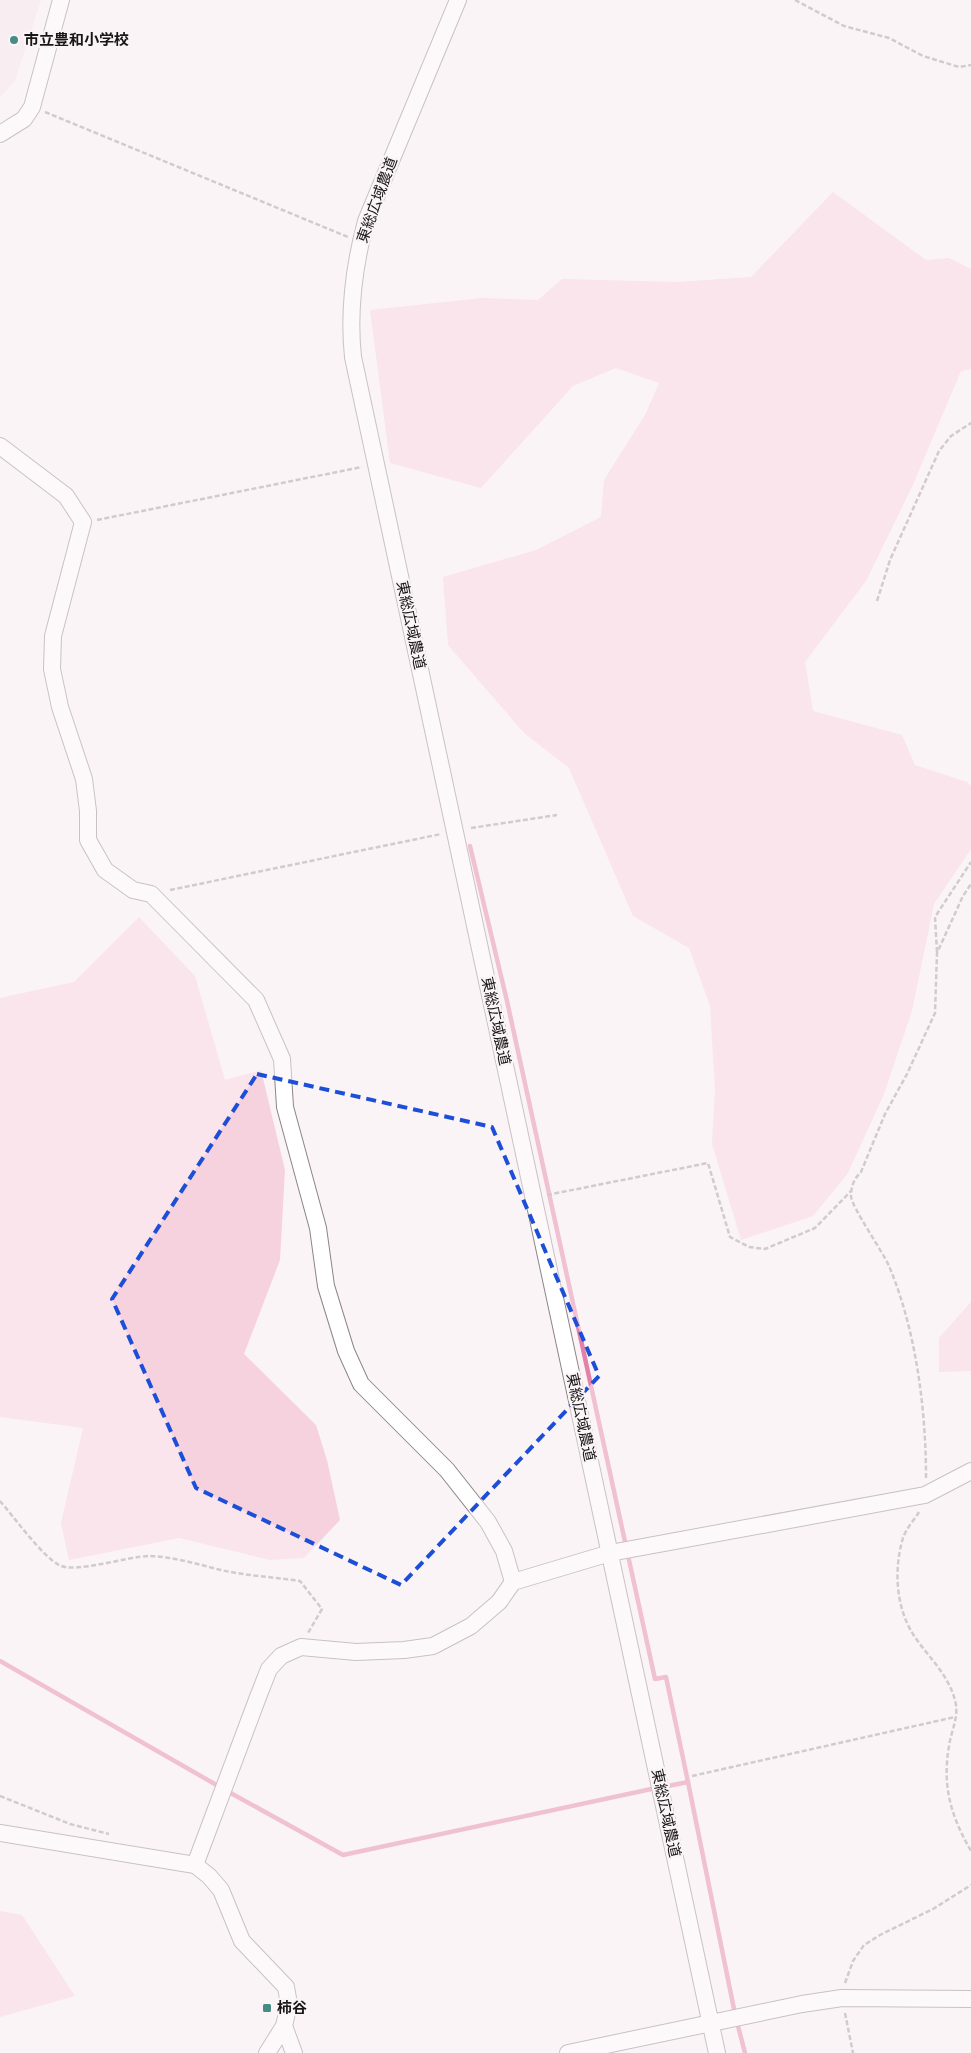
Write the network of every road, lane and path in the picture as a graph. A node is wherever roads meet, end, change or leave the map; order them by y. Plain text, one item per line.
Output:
1 (62, 0) edge
2 (458, 0) edge
3 (795, 0) edge
4 (971, 65) edge
5 (32, 107) junction
6 (2, 128) edge
7 (361, 242) junction
8 (971, 424) edge
9 (0, 446) edge
10 (376, 465) junction
11 (83, 522) junction
12 (877, 601) dead end
13 (557, 815) dead end
14 (456, 830) junction
15 (971, 862) edge
16 (971, 884) edge
17 (151, 894) junction
18 (937, 953) junction
19 (852, 1190) junction
20 (554, 1194) dead end
21 (971, 1471) edge
22 (926, 1495) junction
23 (0, 1501) edge
24 (610, 1553) junction
25 (513, 1582) junction
26 (301, 1647) junction
27 (955, 1717) junction
28 (692, 1776) dead end
29 (0, 1796) edge
30 (0, 1833) edge
31 (118, 1836) dead end
32 (971, 1851) edge
33 (195, 1866) junction
34 (971, 1885) edge
35 (842, 1998) junction
36 (971, 1999) edge
37 (710, 2023) junction
38 (284, 2026) junction
39 (268, 2053) edge
40 (294, 2053) edge
41 (568, 2053) edge
42 (717, 2053) edge
43 (853, 2053) edge

1 - 5 street
2 - 7 street, 東総広域農道
3 - 4 path
5 - 6 street
5 - 7 path
7 - 10 street, 東総広域農道
8 - 12 path
9 - 11 street
10 - 11 path
10 - 14 street, 東総広域農道
11 - 17 street
13 - 14 path
14 - 17 path
14 - 24 street, 東総広域農道
15 - 18 path
16 - 18 path
17 - 25 street
18 - 19 path
19 - 20 path
19 - 22 path
21 - 22 street
22 - 24 street
22 - 27 path
23 - 26 path
24 - 25 street
24 - 37 street, 東総広域農道
25 - 26 street
26 - 33 street
27 - 28 path
27 - 32 path
29 - 31 path
30 - 33 street
33 - 38 street
34 - 35 path
35 - 36 street
35 - 37 street
35 - 43 path
37 - 41 street
37 - 42 street, 東総広域農道
38 - 39 street
38 - 40 street

